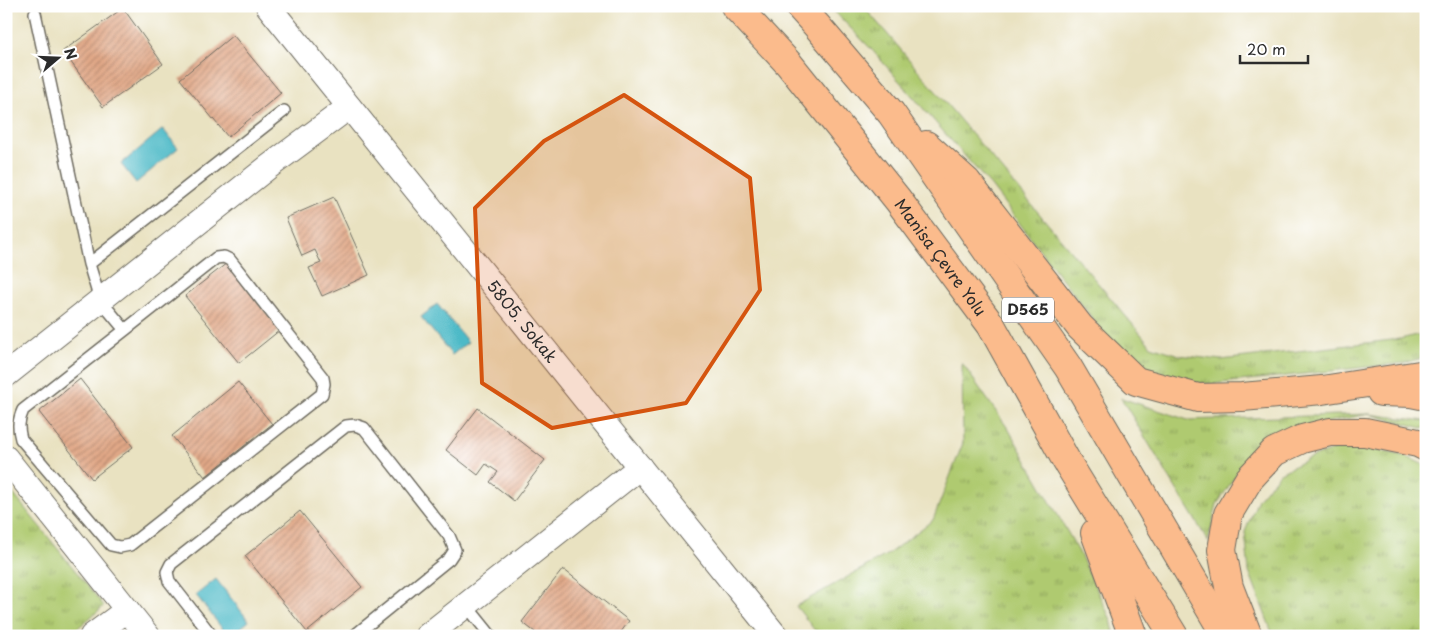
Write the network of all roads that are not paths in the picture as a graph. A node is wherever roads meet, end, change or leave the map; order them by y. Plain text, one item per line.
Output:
1 (268, 6) edge
2 (735, 6) edge
3 (799, 6) edge
4 (35, 13) dead end
5 (349, 107) junction
6 (284, 111) dead end
7 (891, 113) junction
8 (89, 264) junction
9 (100, 300) junction
10 (125, 330) junction
11 (1426, 374) edge
12 (6, 375) edge
13 (1322, 390) junction
14 (1426, 396) edge
15 (1426, 447) edge
16 (6, 458) edge
17 (1067, 462) junction
18 (640, 467) junction
19 (466, 605) junction
20 (126, 610) junction
21 (769, 633) edge
22 (92, 636) edge
23 (148, 636) edge
24 (212, 636) edge
25 (354, 636) edge
26 (427, 636) edge
27 (491, 636) edge
28 (1133, 636) edge
29 (1174, 636) edge
30 (1226, 636) edge
31 (1248, 636) edge

1 - 5 street, 5805. Sokak
2 - 17 highway, Manisa Çevre Yolu / D565
3 - 7 highway, D565
4 - 8 lane
5 - 9 street
5 - 18 street, 5805. Sokak
6 - 8 lane
7 - 13 highway
7 - 30 highway, D565
8 - 9 lane
9 - 10 lane
9 - 12 street
10 - 10 lane
11 - 13 highway
13 - 14 highway
15 - 31 highway
16 - 20 street
17 - 28 highway
17 - 29 highway, Manisa Çevre Yolu / D565
18 - 19 street
18 - 21 street, 5805. Sokak
19 - 26 street
19 - 27 lane
20 - 22 street
20 - 23 street
24 - 25 lane

